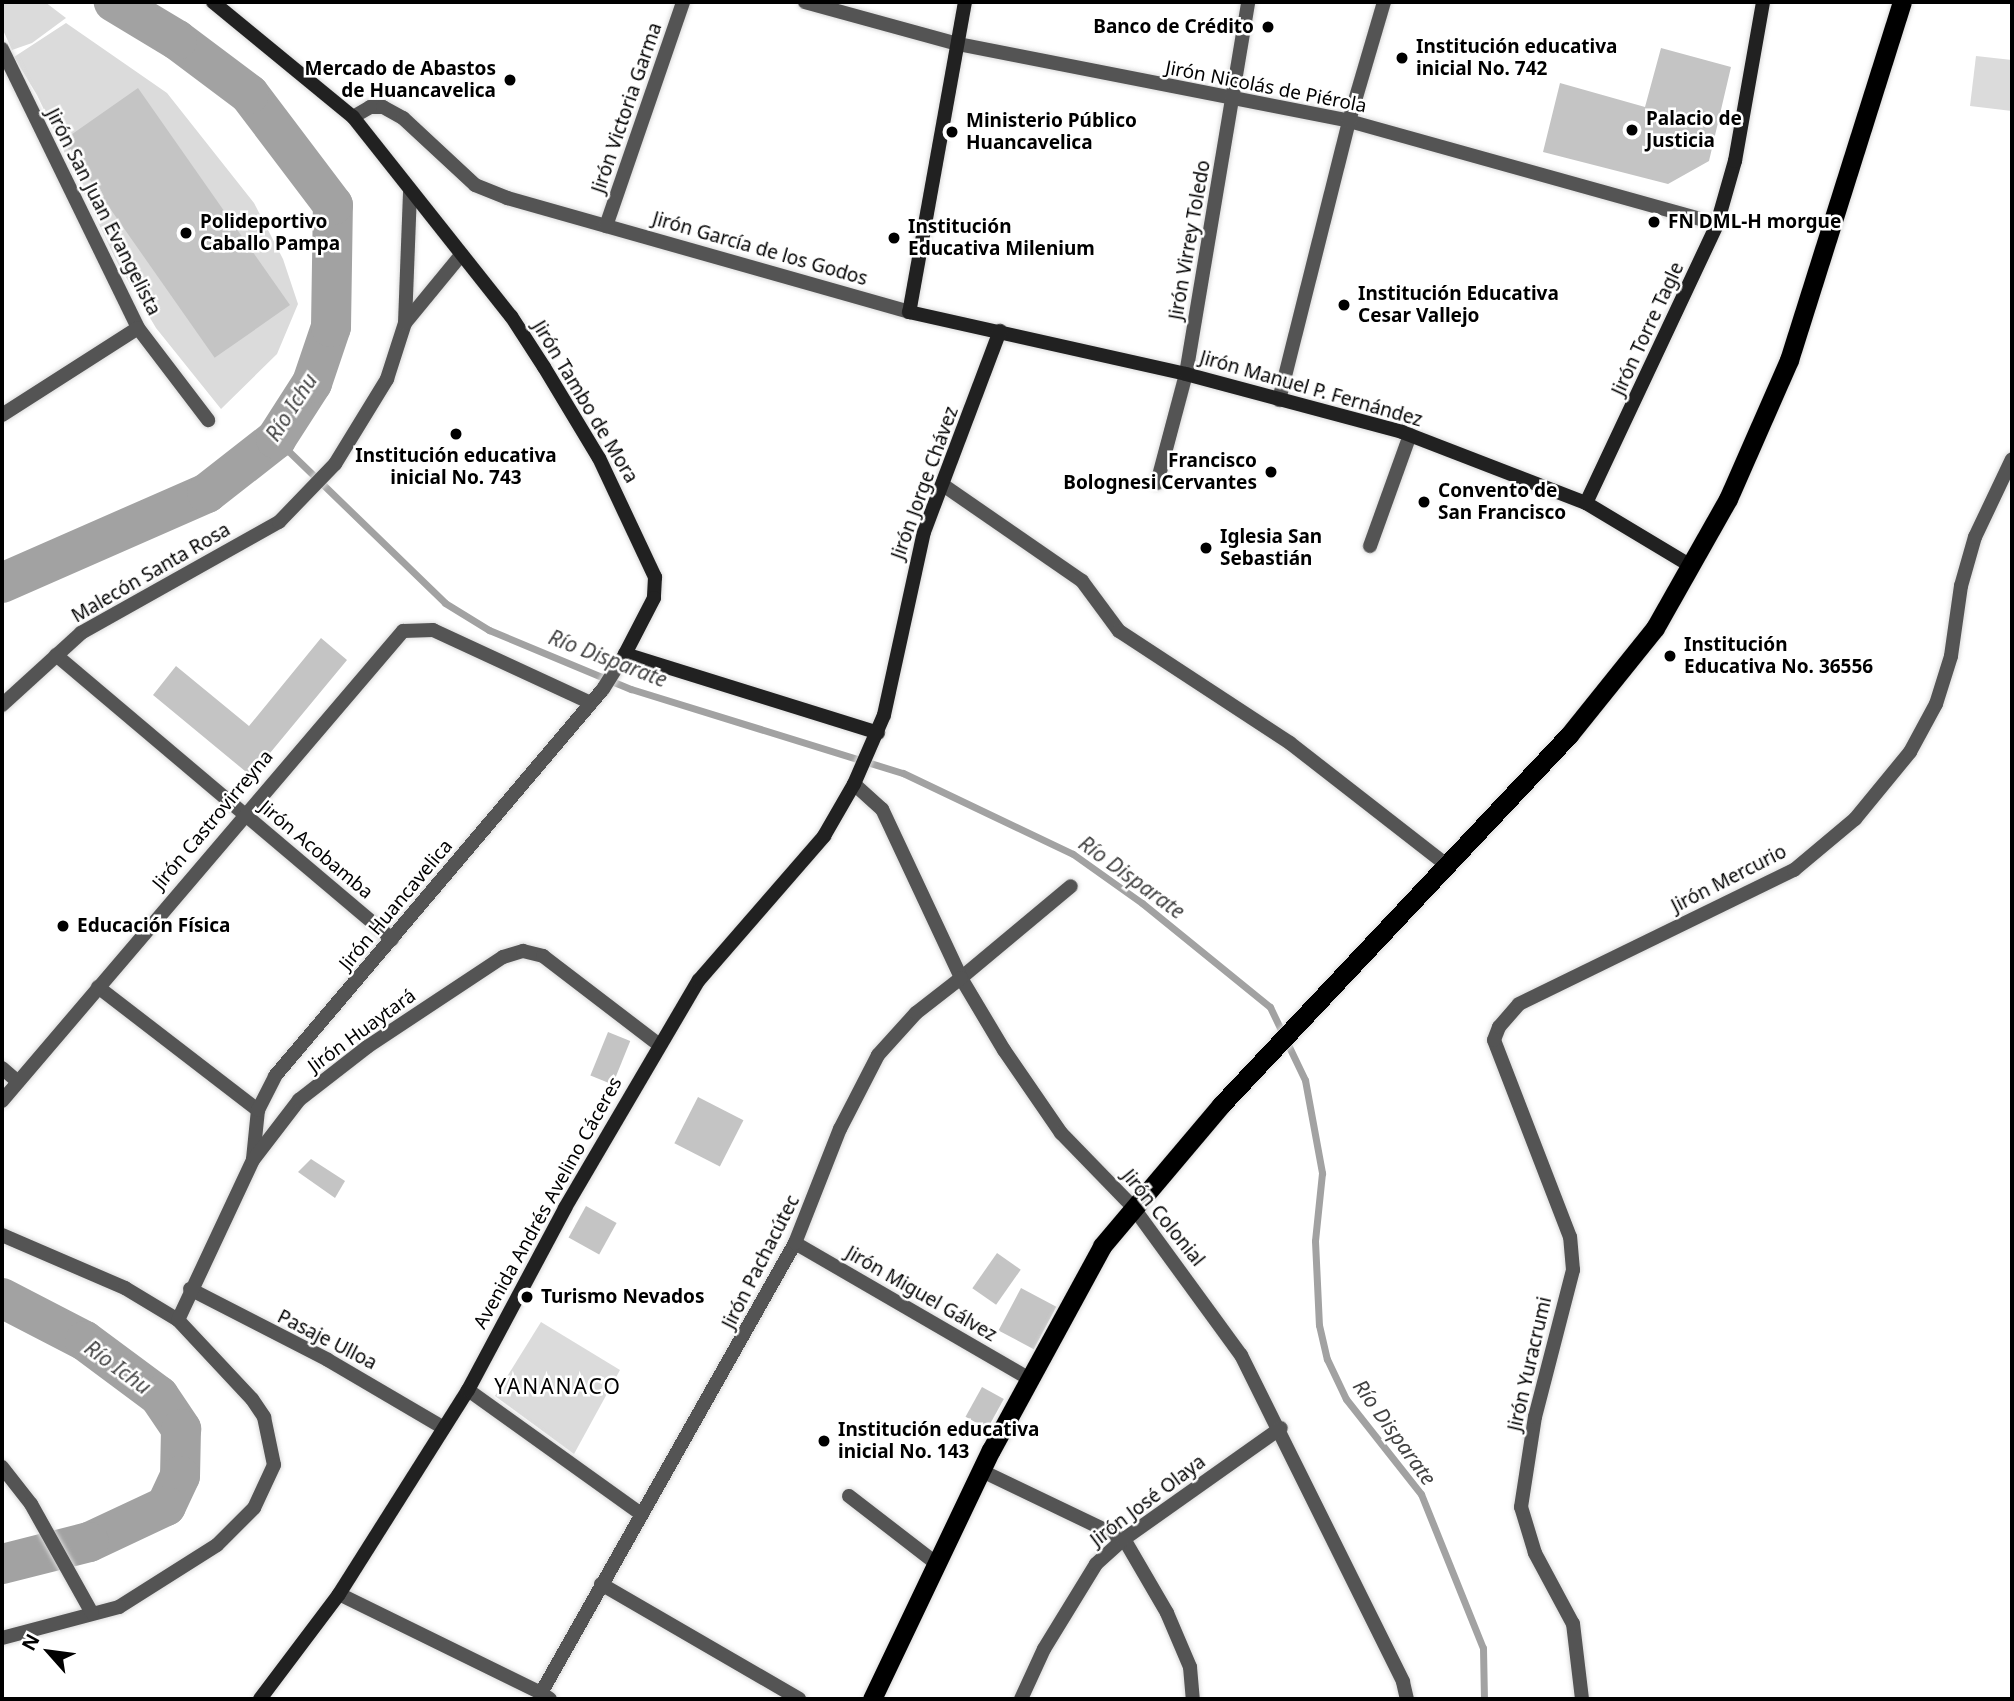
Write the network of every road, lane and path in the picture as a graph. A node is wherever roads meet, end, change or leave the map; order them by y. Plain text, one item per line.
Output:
1 (213, 2) edge
2 (683, 2) edge
3 (804, 2) edge
4 (965, 2) edge
5 (1248, 2) edge
6 (1384, 2) edge
7 (1763, 2) edge
8 (1902, 2) edge
9 (958, 44) junction
10 (2, 49) edge
11 (1234, 101) junction
12 (353, 117) junction
13 (1349, 121) junction
14 (410, 192) junction
15 (1717, 223) junction
16 (606, 226) junction
17 (461, 255) junction
18 (909, 312) junction
19 (405, 323) junction
20 (138, 328) junction
21 (999, 331) junction
22 (1186, 374) junction
23 (1279, 400) junction
24 (2, 415) edge
25 (208, 420) dead end
26 (1410, 435) junction
27 (2012, 459) edge
28 (1157, 483) dead end
29 (943, 485) junction
30 (1586, 503) junction
31 (1370, 546) dead end
32 (1692, 566) junction
33 (625, 654) junction
34 (55, 655) junction
35 (603, 690) joint
36 (591, 703) junction
37 (2, 705) edge
38 (876, 740) junction
39 (856, 780) junction
40 (243, 815) junction
41 (1448, 866) junction
42 (1072, 886) dead end
43 (392, 939) junction
44 (961, 978) junction
45 (98, 987) junction
46 (1494, 1040) joint
47 (658, 1044) junction
48 (2, 1068) edge
49 (18, 1082) junction
50 (2, 1101) edge
51 (258, 1110) junction
52 (253, 1160) junction
53 (1133, 1207) junction
54 (2, 1235) edge
55 (795, 1243) junction
56 (190, 1289) junction
57 (178, 1320) junction
58 (1028, 1378) junction
59 (468, 1390) junction
60 (444, 1428) junction
61 (1281, 1429) junction
62 (2, 1467) edge
63 (982, 1471) junction
64 (849, 1496) dead end
65 (642, 1514) junction
66 (1124, 1539) junction
67 (937, 1564) junction
68 (601, 1584) junction
69 (339, 1594) junction
70 (92, 1613) junction
71 (2, 1638) edge
72 (545, 1696) edge
73 (260, 1699) edge
74 (799, 1699) edge
75 (872, 1699) edge
76 (1021, 1699) edge
77 (1193, 1699) edge
78 (1407, 1699) edge
79 (1582, 1699) edge

1 - 12 main road
2 - 16 street, Jirón Victoria Garma
3 - 9 street, Jirón Nicolás de Piérola
4 - 9 main road
5 - 11 street, Jirón Virrey Toledo
6 - 13 street
7 - 15 main road, Jirón Torre Tagle
8 - 32 highway
9 - 11 street, Jirón Nicolás de Piérola
9 - 18 main road
10 - 20 street, Jirón San Juan Evangelista
11 - 13 street, Jirón Nicolás de Piérola
11 - 22 street, Jirón Virrey Toledo
12 - 14 main road
12 - 16 street, Jirón García de los Godos
13 - 15 street, Jirón Nicolás de Piérola
13 - 23 street
14 - 17 main road, Jirón Tambo de Mora
14 - 19 street
15 - 30 main road, Jirón Torre Tagle
16 - 18 street, Jirón García de los Godos
17 - 19 street
17 - 33 main road, Jirón Tambo de Mora
18 - 21 main road, Jirón García de los Godos
19 - 34 street, Malecón Santa Rosa
20 - 24 street
20 - 25 street, Jirón San Juan Evangelista
21 - 22 main road, Jirón García de los Godos
21 - 29 main road, Jirón Jorge Chávez
22 - 23 main road, Jirón Manuel P. Fernández
22 - 28 street, Jirón Virrey Toledo
23 - 26 main road, Jirón Manuel P. Fernández
26 - 30 main road, Jirón Manuel P. Fernández
26 - 31 street
27 - 46 street, Jirón Mercurio
29 - 38 main road, Jirón Jorge Chávez
29 - 41 street
30 - 32 main road, Jirón Manuel P. Fernández
32 - 41 highway
33 - 35 street, Jirón Tambo de Mora
33 - 38 main road
34 - 37 street, Malecón Santa Rosa
34 - 40 street, Jirón Acobamba
35 - 36 street, Jirón Huancavelica
36 - 40 street, Jirón Castrovirreyna
36 - 43 street, Jirón Huancavelica
38 - 39 main road, Avenida Andrés Avelino Cáceres
39 - 44 street, Jirón Colonial
39 - 47 main road, Avenida Andrés Avelino Cáceres
40 - 43 street, Jirón Acobamba
40 - 45 street, Jirón Castrovirreyna
41 - 53 highway
42 - 44 street, Jirón Pachacútec
43 - 51 street, Jirón Huancavelica
44 - 53 street, Jirón Colonial
44 - 55 street, Jirón Pachacútec
45 - 49 street, Jirón Castrovirreyna
45 - 51 street
46 - 79 street, Jirón Yuracrumi
47 - 52 street, Jirón Huaytará
47 - 59 main road, Avenida Andrés Avelino Cáceres
48 - 49 street
49 - 50 street, Jirón Castrovirreyna
51 - 52 street, Jirón Huancavelica
52 - 56 street, Jirón Huaytará
53 - 58 highway
53 - 61 street, Jirón Colonial
54 - 57 street
55 - 58 street, Jirón Miguel Gálvez
55 - 65 street, Jirón Pachacútec
56 - 57 street, Jirón Huaytará
56 - 60 street, Pasaje Ulloa
57 - 70 street
58 - 63 highway
59 - 60 main road, Avenida Andrés Avelino Cáceres
59 - 65 street
60 - 69 main road, Avenida Andrés Avelino Cáceres
61 - 66 street, Jirón José Olaya
61 - 78 street, Jirón Colonial
62 - 70 street
63 - 66 street
63 - 67 highway
64 - 67 street
65 - 68 street, Jirón Pachacútec
66 - 76 street, Jirón José Olaya
66 - 77 street
67 - 75 highway
68 - 72 street, Jirón Pachacútec
68 - 74 street
69 - 72 street
69 - 73 main road, Avenida Andrés Avelino Cáceres
70 - 71 street

